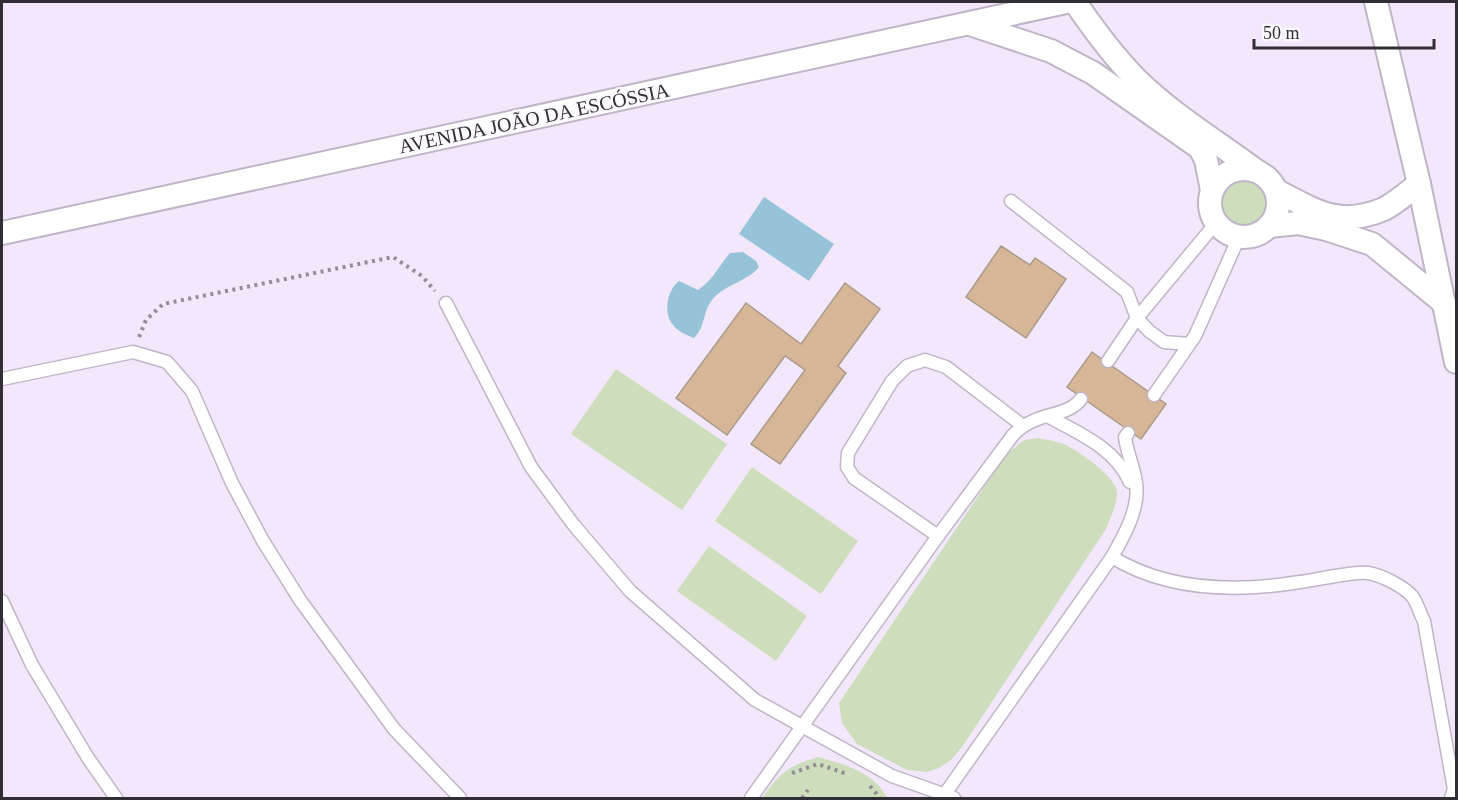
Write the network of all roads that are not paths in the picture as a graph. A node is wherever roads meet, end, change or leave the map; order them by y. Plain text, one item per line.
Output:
1 (1066, 2) edge
2 (1075, 2) edge
3 (1376, 2) edge
4 (968, 24) junction
5 (1255, 170) junction
6 (1419, 184) junction
7 (1212, 190) junction
8 (1276, 191) junction
9 (1011, 201) dead end
10 (1216, 223) junction
11 (1269, 226) junction
12 (2, 233) edge
13 (1239, 237) junction
14 (446, 303) road end
15 (1444, 303) junction
16 (1137, 318) junction
17 (1189, 344) junction
18 (1108, 361) dead end
19 (1456, 362) edge
20 (2, 378) edge
21 (1154, 395) dead end
22 (1081, 399) dead end
23 (1047, 416) junction
24 (1023, 426) junction
25 (1128, 433) dead end
26 (1136, 495) junction
27 (938, 536) junction
28 (1112, 558) junction
29 (2, 601) edge
30 (802, 727) junction
31 (947, 797) edge
32 (116, 798) edge
33 (459, 798) edge
34 (751, 798) edge
35 (1451, 798) edge

1 - 4 street, AVENIDA JOÃO DA ESCÓSSIA
2 - 5 street
3 - 6 street
4 - 7 street
4 - 12 street, AVENIDA JOÃO DA ESCÓSSIA
5 - 7 street
5 - 8 street
6 - 8 street
6 - 15 street
7 - 10 street
8 - 11 street
9 - 16 lane
10 - 13 street
10 - 16 lane
11 - 13 street
11 - 15 street
13 - 17 lane
14 - 30 lane
15 - 19 street
16 - 17 lane
16 - 18 lane
17 - 21 lane
20 - 33 lane
22 - 23 lane
23 - 24 lane
23 - 26 lane
24 - 27 lane
24 - 27 lane
25 - 26 lane
26 - 28 lane
27 - 30 lane
28 - 31 lane
28 - 35 lane
29 - 32 lane
30 - 31 lane
30 - 34 lane

